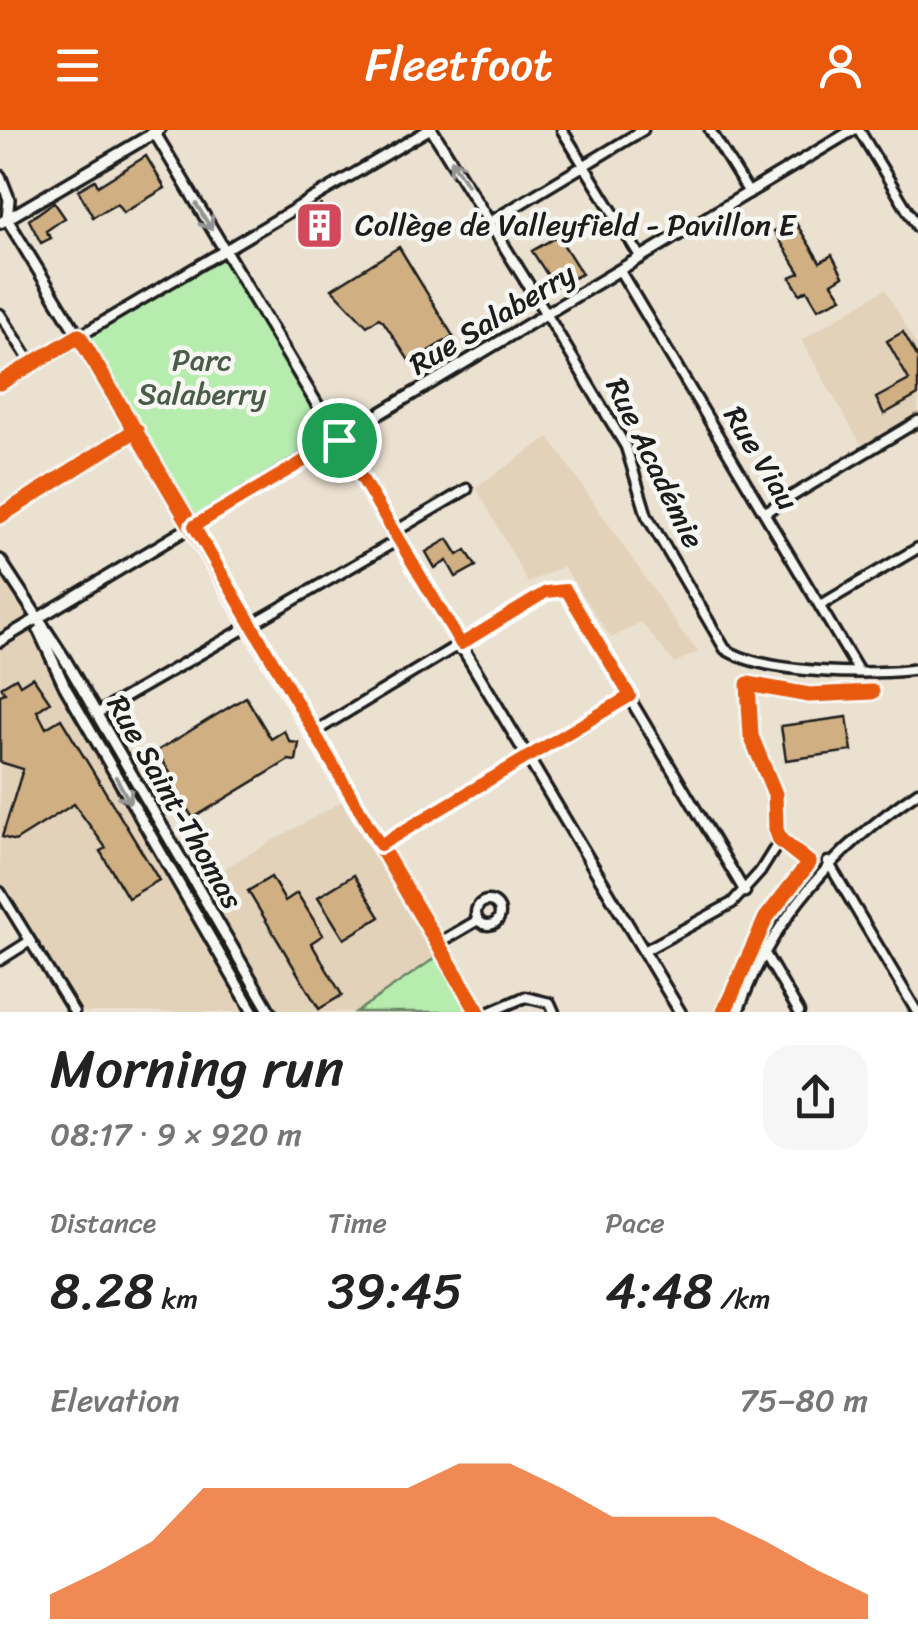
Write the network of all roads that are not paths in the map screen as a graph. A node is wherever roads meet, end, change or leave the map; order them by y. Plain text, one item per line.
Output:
1 (430, 130) edge
2 (562, 130) edge
3 (643, 130) edge
4 (710, 130) edge
5 (856, 130) edge
6 (155, 131) edge
7 (583, 166) junction
8 (0, 176) edge
9 (749, 193) junction
10 (2, 220) edge
11 (490, 222) junction
12 (918, 228) edge
13 (224, 250) junction
14 (640, 258) junction
15 (620, 271) junction
16 (0, 314) edge
17 (548, 314) junction
18 (79, 336) junction
19 (32, 364) junction
20 (0, 383) edge
21 (918, 421) edge
22 (136, 430) junction
23 (339, 440) junction
24 (466, 489) dead end
25 (767, 511) junction
26 (0, 516) edge
27 (194, 526) junction
28 (396, 536) junction
29 (918, 548) edge
30 (0, 560) edge
31 (822, 605) junction
32 (35, 620) junction
33 (252, 626) junction
34 (0, 641) edge
35 (461, 644) junction
36 (918, 670) edge
37 (859, 672) junction
38 (630, 696) junction
39 (96, 714) junction
40 (314, 732) junction
41 (528, 757) junction
42 (918, 792) edge
43 (780, 840) dead end
44 (380, 845) junction
45 (828, 862) junction
46 (0, 892) edge
47 (745, 892) junction
48 (478, 920) dead end
49 (30, 941) junction
50 (437, 944) junction
51 (644, 951) junction
52 (764, 952) junction
53 (0, 960) edge
54 (74, 1012) edge
55 (254, 1012) edge
56 (270, 1012) edge
57 (478, 1012) edge
58 (490, 1012) edge
59 (554, 1012) edge
60 (680, 1012) edge
61 (738, 1012) edge
62 (799, 1012) edge
63 (916, 1012) edge

11 -> 1 street, Rue Académie
1 - 13 street
2 - 7 street
3 - 7 street
4 - 9 street
5 - 9 street, Rue Salaberry
5 - 12 street
6 - 10 street
6 -> 13 street
7 - 11 street
7 - 14 street
8 - 10 street
9 - 14 street, Rue Salaberry
10 - 18 street
11 - 17 street, Rue Académie
13 - 18 street
13 - 23 street
14 - 15 street, Rue Salaberry
15 - 17 street, Rue Salaberry
15 - 25 street, Rue Viau
16 - 19 street
17 - 23 street, Rue Salaberry
17 - 37 street, Rue Académie
18 - 19 street
18 - 22 street
19 - 20 street
21 - 25 street
22 - 26 street
22 - 27 street
23 - 27 street, Rue Salaberry
23 - 28 street
24 - 28 street
25 - 31 street, Rue Viau
27 - 32 street, Rue Salaberry
27 - 33 street
28 - 33 street
28 - 35 street
29 - 31 street
30 - 32 street, Rue Saint-Thomas
31 - 37 street, Rue Viau
32 - 34 street, Rue Salaberry
32 - 39 street, Rue Saint-Thomas
32 -> 55 street, Rue Saint-Thomas
33 - 39 street
33 - 40 street
35 - 38 street
35 - 40 street
35 - 41 street
36 - 37 street
38 - 41 street
38 - 47 street
39 - 56 street, Rue Saint-Thomas
40 - 44 street
41 - 44 street
41 - 51 street
42 - 45 street
43 - 47 street
44 - 50 street
45 - 52 street
45 - 63 street
46 - 49 street
47 - 51 street
48 - 50 street
49 - 53 street
49 - 54 street
50 - 57 street
51 - 60 street
52 - 61 street
52 - 62 street
58 - 59 street

